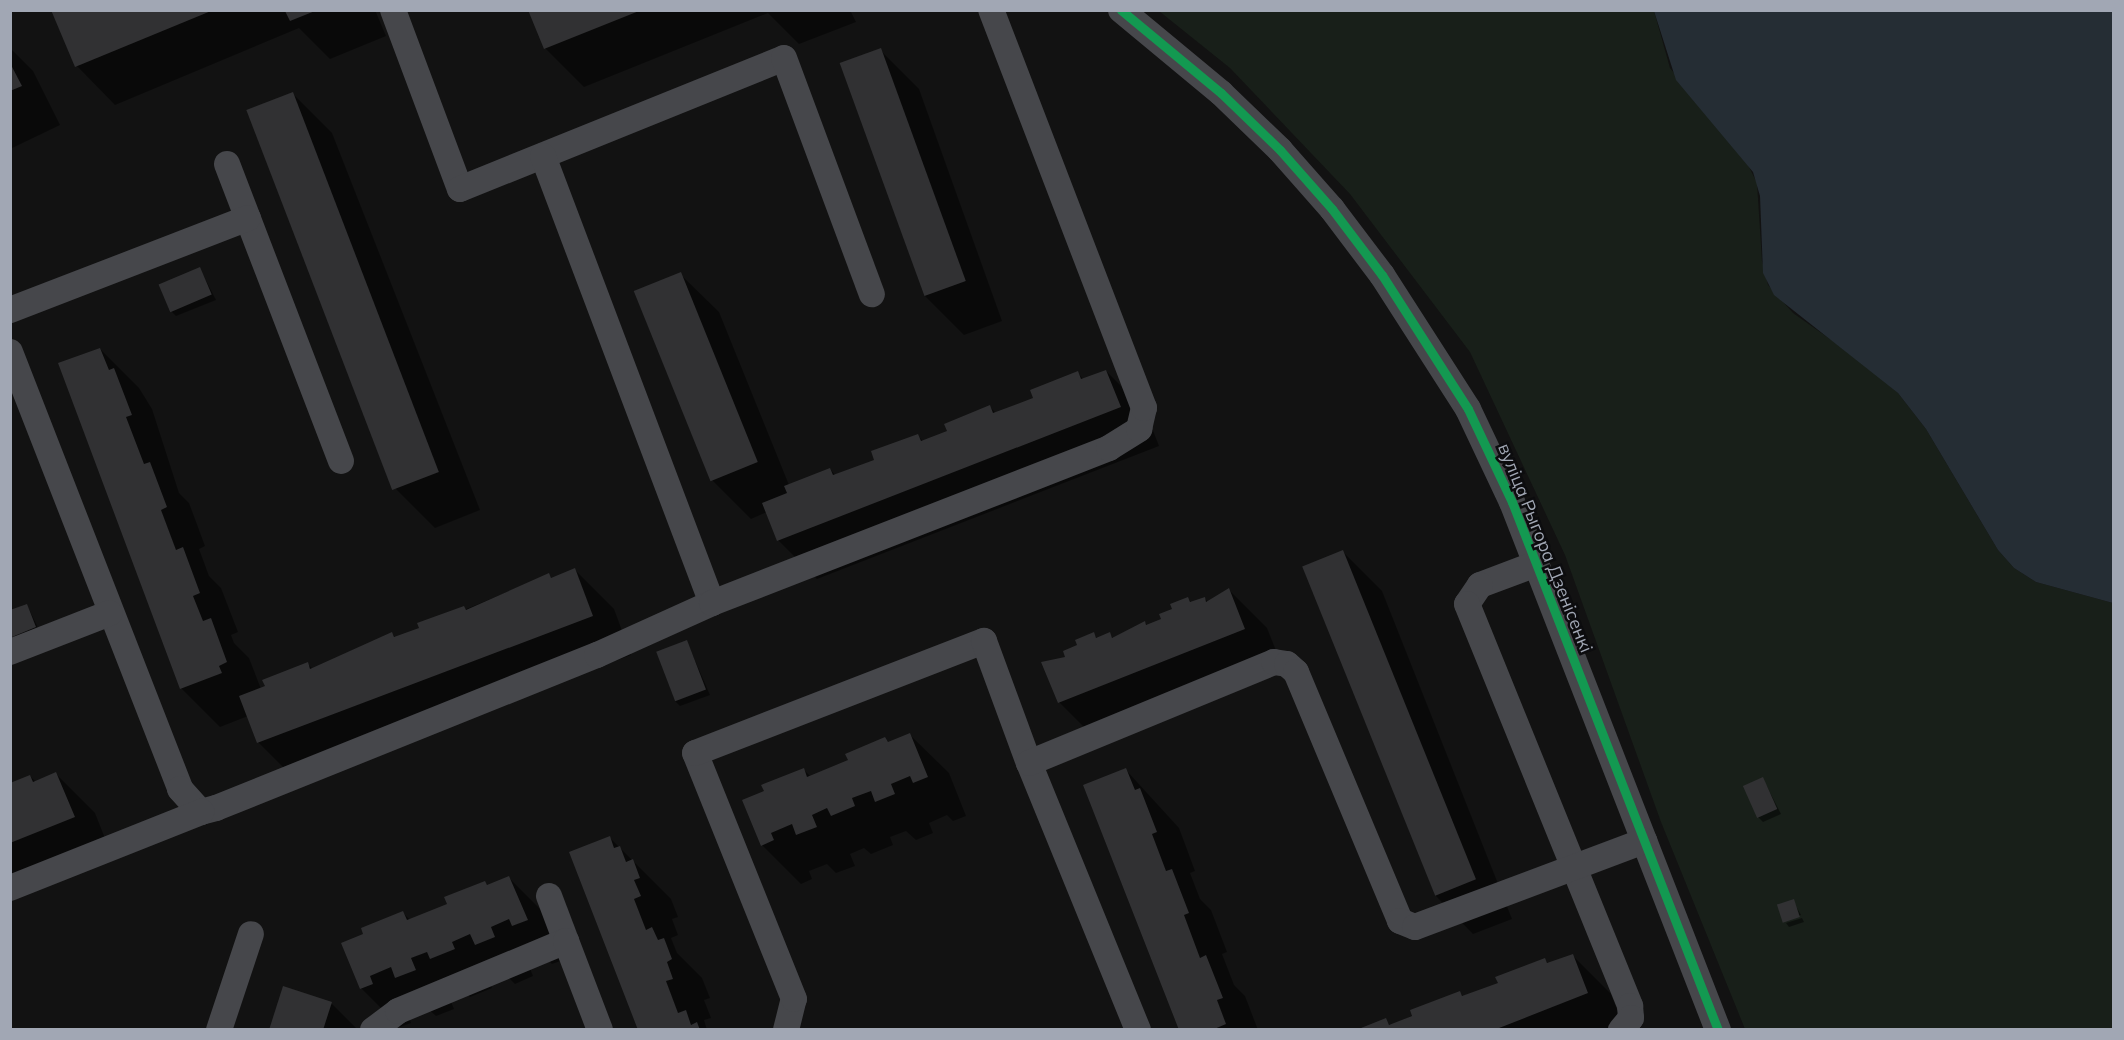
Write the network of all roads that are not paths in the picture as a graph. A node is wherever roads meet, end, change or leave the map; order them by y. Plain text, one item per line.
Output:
1 (393, 10) edge
2 (991, 10) edge
3 (1121, 10) edge
4 (543, 156) junction
5 (227, 164) dead end
6 (248, 218) junction
7 (872, 294) dead end
8 (10, 310) edge
9 (10, 352) edge
10 (341, 461) dead end
11 (1536, 564) junction
12 (712, 603) junction
13 (110, 613) junction
14 (10, 652) edge
15 (1029, 763) junction
16 (201, 812) junction
17 (1644, 841) junction
18 (1576, 868) junction
19 (10, 888) edge
20 (549, 896) dead end
21 (251, 934) dead end
22 (566, 941) junction
23 (219, 1029) edge
24 (374, 1029) edge
25 (600, 1029) edge
26 (786, 1029) edge
27 (1138, 1029) edge
28 (1621, 1029) edge
29 (1718, 1029) edge

1 - 4 street
2 - 12 street
3 - 11 street, вуліца Рыгора Дзенісенкі
4 - 7 street
4 - 12 street
5 - 6 street
6 - 8 street
6 - 10 street
9 - 13 street
11 - 17 street, вуліца Рыгора Дзенісенкі
11 - 18 street
12 - 16 street
13 - 14 street
13 - 16 street
15 - 18 street
15 - 26 street
15 - 27 street
16 - 19 street
17 - 18 street
17 - 29 street, вуліца Рыгора Дзенісенкі
18 - 28 street
20 - 22 street
21 - 23 street
22 - 24 street
22 - 25 street

